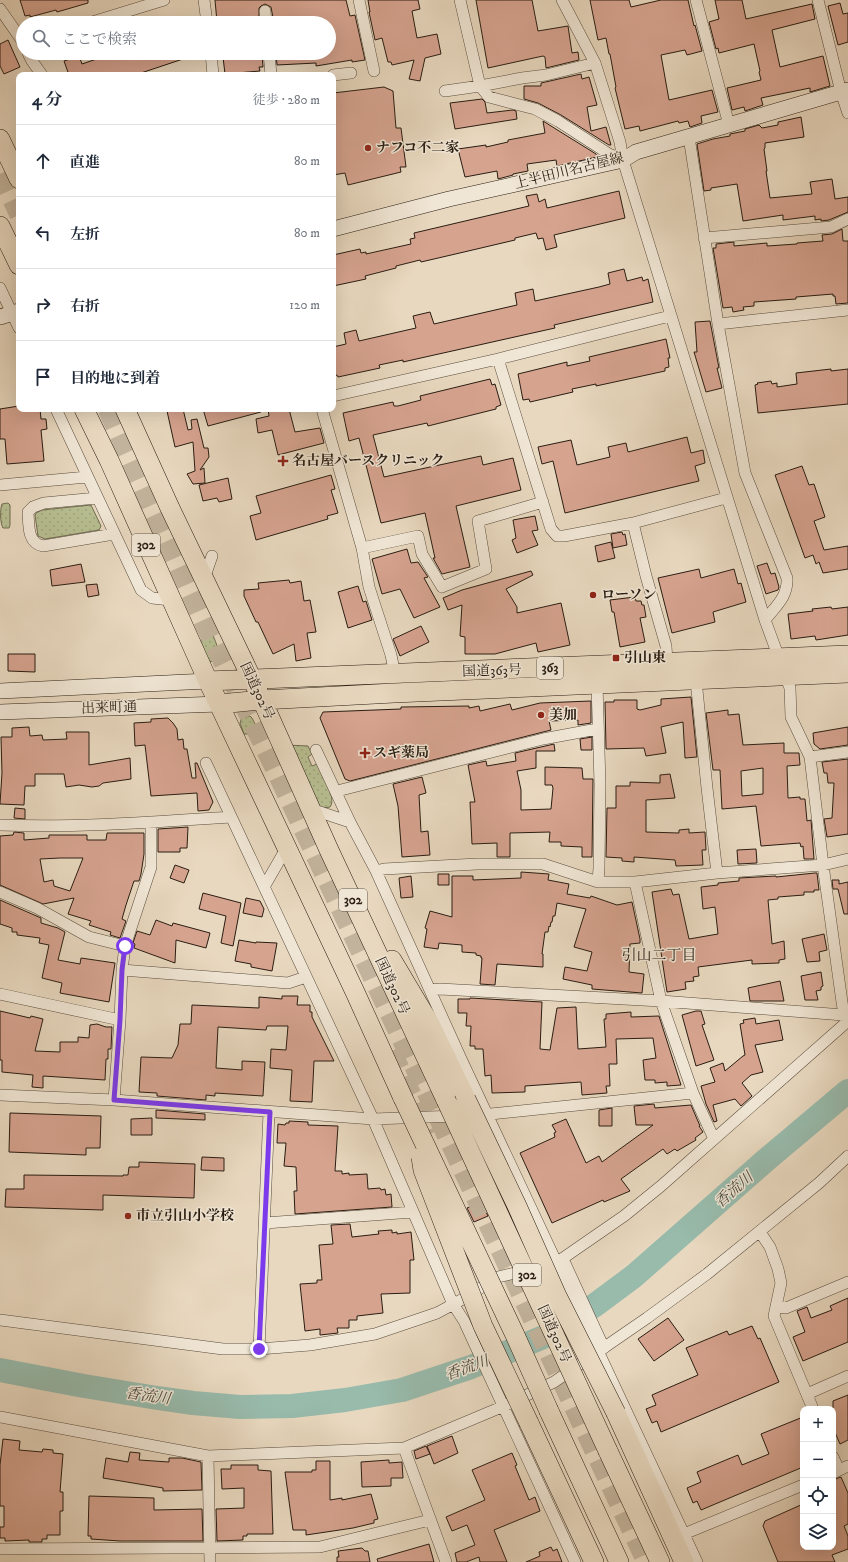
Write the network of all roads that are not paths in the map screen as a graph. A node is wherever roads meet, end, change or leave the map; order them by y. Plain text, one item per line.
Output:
1 (164, 0) edge
2 (204, 0) edge
3 (359, 0) edge
4 (460, 0) edge
5 (562, 0) edge
6 (696, 0) edge
7 (820, 1) edge
8 (0, 9) edge
9 (265, 11) dead end
10 (112, 16) edge
11 (206, 16) edge
12 (265, 16) edge
13 (16, 32) edge
14 (31, 60) edge
15 (212, 60) edge
16 (270, 60) edge
17 (595, 63) junction
18 (374, 71) dead end
19 (40, 72) edge
20 (213, 72) edge
21 (271, 72) edge
22 (351, 73) dead end
23 (336, 75) edge
24 (480, 86) junction
25 (445, 91) dead end
26 (845, 91) edge
27 (848, 113) edge
28 (729, 125) junction
29 (689, 137) junction
30 (0, 139) edge
31 (623, 160) junction
32 (16, 173) edge
33 (848, 219) edge
34 (0, 226) edge
35 (336, 228) edge
36 (704, 238) junction
37 (16, 259) edge
38 (0, 288) edge
39 (848, 310) edge
40 (10, 314) edge
41 (670, 316) junction
42 (16, 323) edge
43 (718, 324) junction
44 (498, 360) junction
45 (336, 395) edge
46 (57, 412) edge
47 (85, 412) edge
48 (126, 412) edge
49 (323, 412) edge
50 (87, 477) junction
51 (0, 485) edge
52 (97, 498) junction
53 (726, 498) junction
54 (543, 502) junction
55 (633, 523) junction
56 (114, 534) junction
57 (362, 548) junction
58 (212, 556) dead end
59 (204, 580) junction
60 (171, 600) junction
61 (765, 620) junction
62 (848, 655) edge
63 (779, 657) junction
64 (668, 663) junction
65 (848, 673) edge
66 (395, 674) junction
67 (785, 676) junction
68 (252, 679) junction
69 (696, 680) junction
70 (208, 681) junction
71 (597, 684) junction
72 (0, 691) edge
73 (262, 700) junction
74 (219, 704) junction
75 (0, 712) edge
76 (597, 729) junction
77 (848, 752) edge
78 (317, 755) dead end
79 (810, 757) junction
80 (206, 763) dead end
81 (337, 791) junction
82 (311, 809) junction
83 (231, 817) junction
84 (350, 822) junction
85 (150, 823) junction
86 (0, 825) edge
87 (287, 847) junction
88 (848, 859) edge
89 (823, 865) junction
90 (376, 871) junction
91 (717, 873) junction
92 (343, 879) junction
93 (598, 882) junction
94 (634, 882) junction
95 (264, 887) junction
96 (0, 892) edge
97 (125, 946) junction
98 (122, 970) junction
99 (306, 977) junction
100 (430, 990) junction
101 (0, 994) edge
102 (661, 1001) junction
103 (847, 1019) edge
104 (120, 1020) junction
105 (693, 1093) junction
106 (0, 1095) edge
107 (114, 1100) junction
108 (270, 1112) junction
109 (487, 1114) junction
110 (373, 1119) junction
111 (417, 1127) junction
112 (714, 1139) junction
113 (848, 1156) edge
114 (413, 1212) junction
115 (265, 1223) junction
116 (760, 1232) junction
117 (554, 1264) junction
118 (848, 1282) edge
119 (453, 1304) junction
120 (776, 1306) junction
121 (0, 1320) edge
122 (599, 1346) junction
123 (259, 1349) junction
124 (848, 1376) edge
125 (807, 1394) junction
126 (504, 1406) junction
127 (812, 1406) edge
128 (0, 1417) edge
129 (404, 1448) junction
130 (208, 1456) junction
131 (800, 1486) edge
132 (430, 1520) junction
133 (684, 1534) junction
134 (209, 1548) junction
135 (0, 1549) edge
136 (210, 1562) edge
137 (446, 1562) edge
138 (575, 1562) edge
139 (594, 1562) edge
140 (619, 1562) edge
141 (660, 1562) edge
142 (684, 1562) edge
143 (697, 1562) edge

1 - 10 street
2 - 11 street
3 - 18 street
4 - 24 street
5 - 17 street
6 - 28 street
7 - 26 street
8 - 13 street
9 - 12 street
14 - 19 street
15 - 20 street
16 - 21 street
17 - 24 street
17 - 31 street
22 - 23 street
24 - 25 street
24 - 31 street
26 - 27 street
26 - 28 main road, 上半田川名古屋線
28 - 29 main road, 上半田川名古屋線
29 - 31 main road, 上半田川名古屋線
29 - 36 street
30 - 32 highway
31 - 35 main road, 上半田川名古屋線
31 - 41 street
33 - 36 street
34 - 37 highway
36 - 43 street
38 - 40 street
39 - 43 street
40 - 42 street
41 - 44 street
41 - 53 street
43 - 61 street
44 - 45 street
44 - 54 street
46 - 50 street
47 - 60 highway, 302
48 - 59 highway, 国道302号 / 302
49 - 57 street
50 - 51 street
50 - 52 street
52 - 56 street
52 - 56 street
53 - 55 street
53 - 61 street
54 - 55 street
54 - 57 street
55 - 64 street
56 - 60 street
57 - 66 street
58 - 59 street
59 - 68 highway, 国道302号 / 302
60 - 70 highway, 302
61 - 63 street
62 - 63 highway, 国道363号 / 363
63 - 64 highway, 国道363号 / 363
63 - 67 street
64 - 66 highway, 国道363号 / 363
65 - 67 highway, 国道363号 / 363
66 - 68 highway, 国道363号 / 363
67 - 69 highway, 国道363号 / 363
67 - 79 street
68 - 70 highway, 国道363号 / 363
68 - 73 highway, 国道302号 / 302
69 - 71 highway, 国道363号 / 363
69 - 91 street
70 - 72 main road, 出来町通
70 - 74 highway, 302
71 - 73 highway, 国道363号 / 363
71 - 76 street
73 - 74 highway, 国道363号 / 363
73 - 82 highway, 国道302号 / 302
74 - 75 main road, 出来町通
74 - 87 highway, 302
76 - 81 street
76 - 93 street
77 - 79 street
78 - 81 street
79 - 89 street
80 - 83 street
81 - 84 street
82 - 84 street
82 - 92 highway, 国道302号 / 302
83 - 85 street
83 - 95 street
84 - 90 street
85 - 86 street
85 - 97 street
87 - 95 street
87 - 111 highway, 302, bridge
88 - 89 street
89 - 91 street
89 - 103 street
90 - 93 street
90 - 100 street
91 - 94 street
92 - 117 highway, bridge
92 - 141 highway, 国道302号 / 302, bridge
93 - 94 street
94 - 102 street
95 - 99 street
96 - 97 street
97 - 98 street
98 - 99 street
98 - 104 street
99 - 110 street
100 - 102 street
100 - 109 street
101 - 104 street
102 - 103 street
102 - 105 street
103 - 112 street
104 - 107 street
105 - 109 street
105 - 112 street
106 - 107 street
107 - 108 street
108 - 110 street
108 - 115 street
109 - 110 street
109 - 117 street
110 - 114 street
111 - 139 highway, bridge
111 - 140 highway, 302, bridge
112 - 117 street
113 - 116 street
114 - 115 street
114 - 119 street
115 - 123 street
116 - 120 street
116 - 122 street
117 - 119 street
117 - 122 street
117 - 142 highway, bridge
118 - 120 street
119 - 123 street
119 - 126 street
120 - 125 street
121 - 123 street
122 - 126 street
122 - 133 street
124 - 125 street
125 - 127 street
126 - 129 street
126 - 138 street
128 - 130 street
129 - 130 street
129 - 132 street
130 - 134 street
131 - 133 street
132 - 134 street
132 - 137 street
133 - 143 street
134 - 135 street
134 - 136 street

